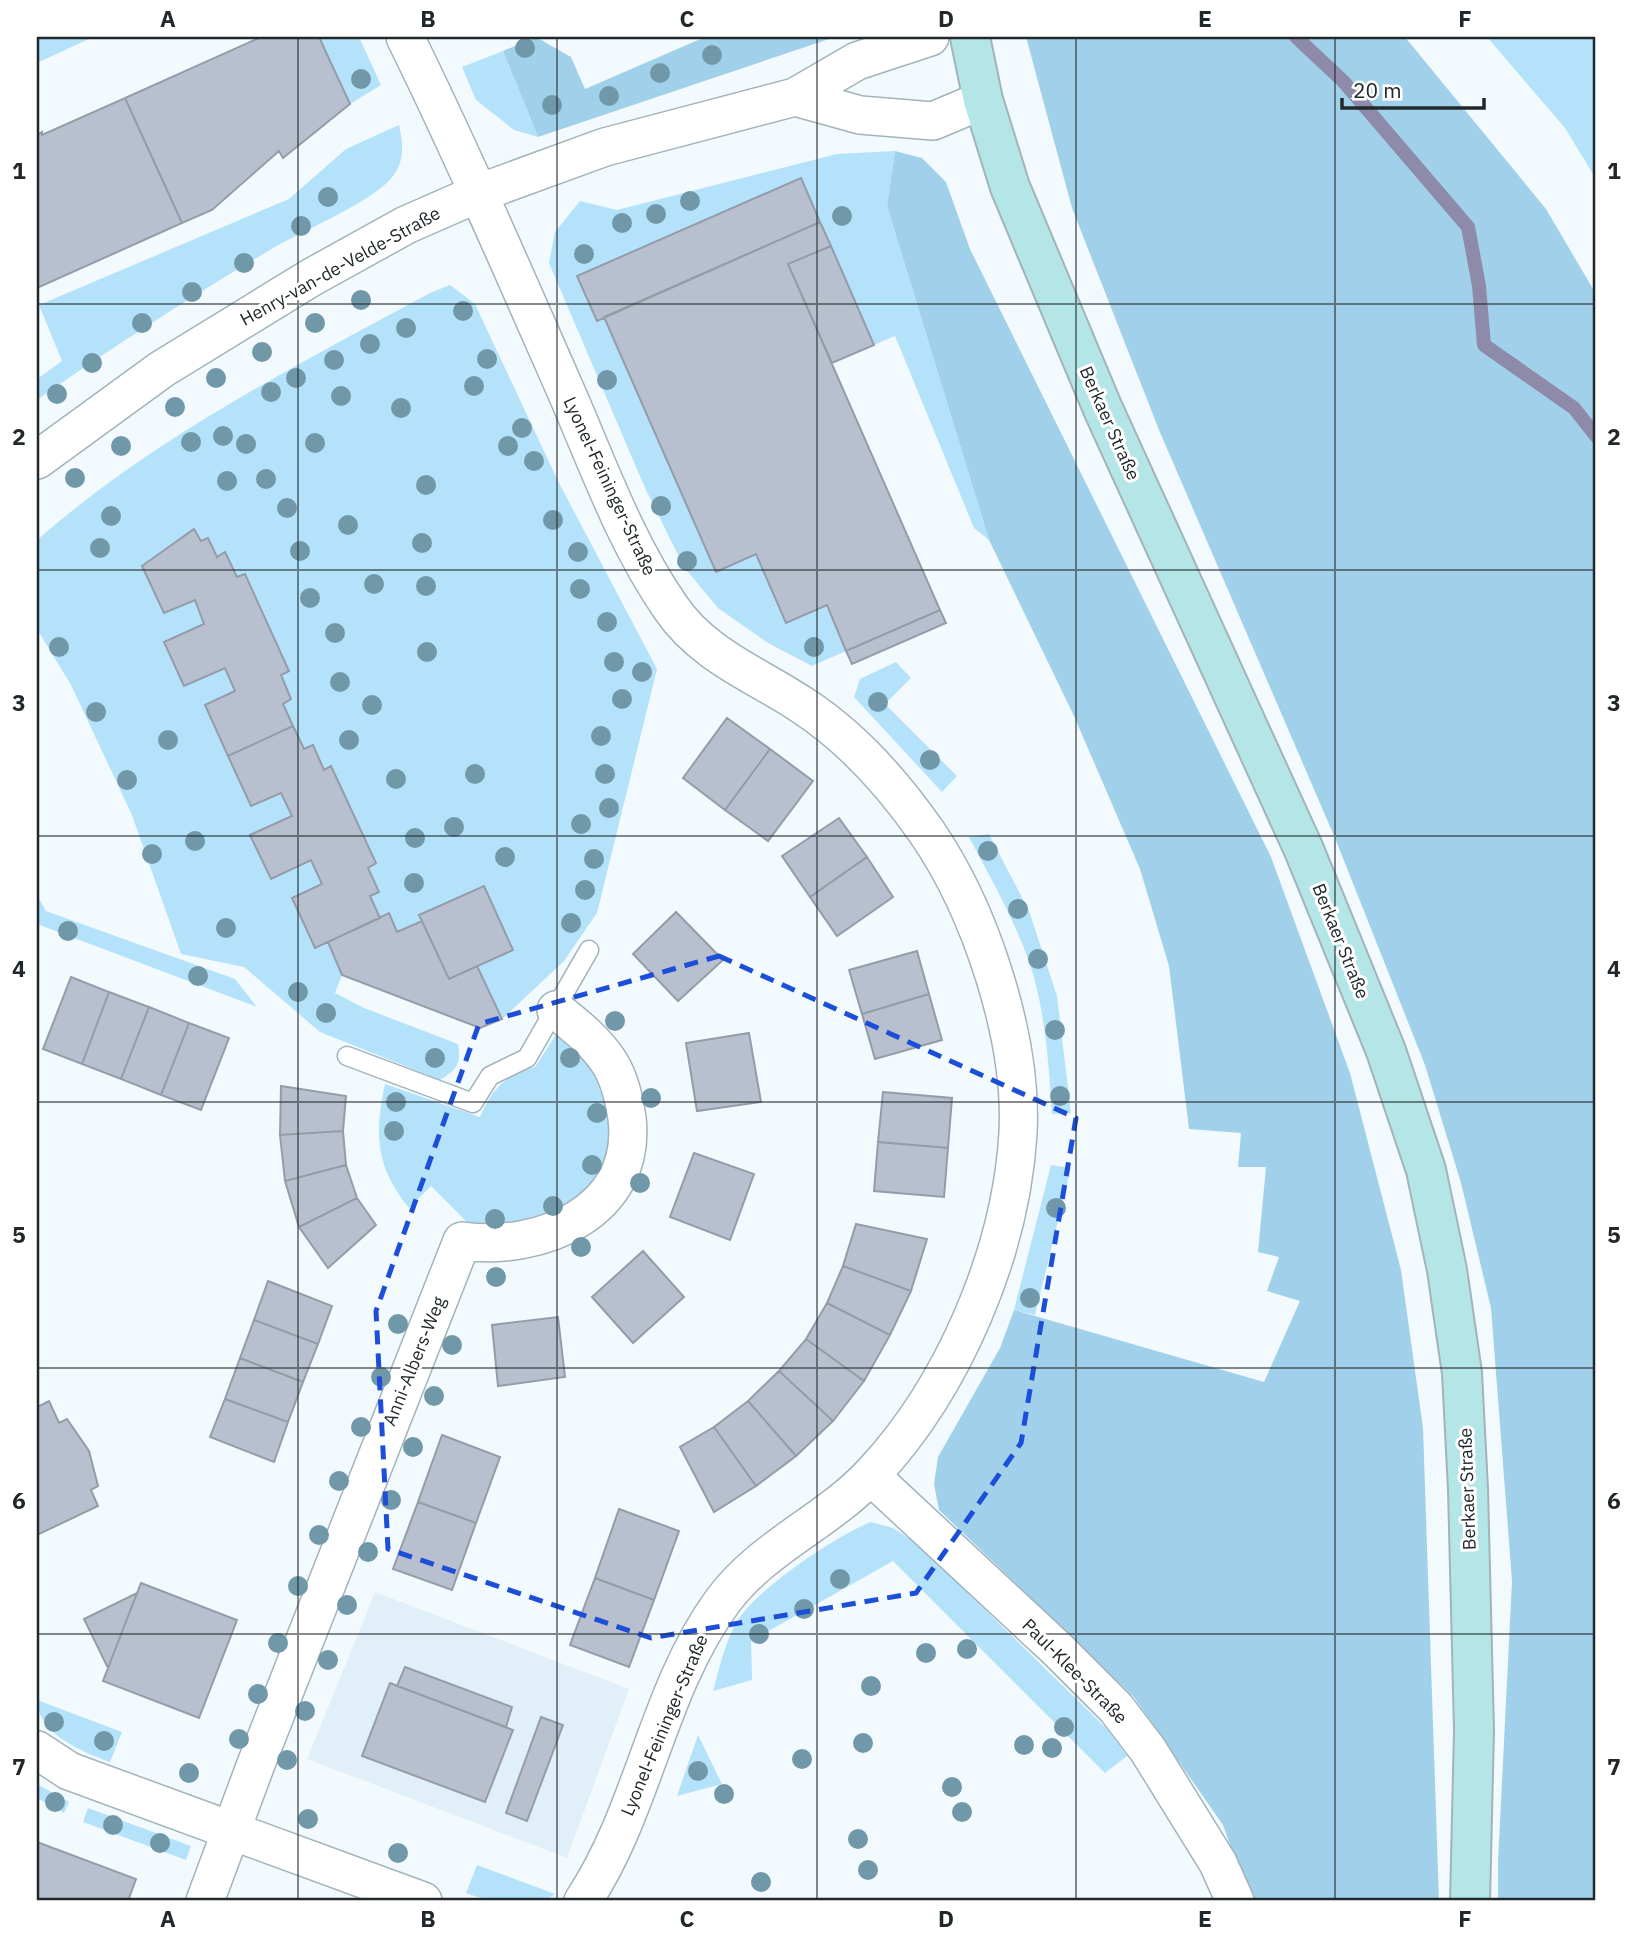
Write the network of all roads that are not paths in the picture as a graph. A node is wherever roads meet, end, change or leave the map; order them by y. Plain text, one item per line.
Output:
1 (405, 37) edge
2 (930, 37) edge
3 (970, 37) edge
4 (795, 97) junction
5 (983, 100) junction
6 (479, 193) junction
7 (37, 460) edge
8 (589, 950) dead end
9 (556, 1010) junction
10 (347, 1056) dead end
11 (871, 1476) junction
12 (37, 1749) edge
13 (232, 1830) junction
14 (1225, 1898) edge
15 (205, 1901) edge
16 (424, 1901) edge
17 (583, 1901) edge
18 (1470, 1901) edge

1 - 6 street, Lyonel-Feininger-Straße
2 - 4 street, Henry-van-de-Velde-Straße
3 - 5 main road, Berkaer Straße
4 - 5 street
4 - 6 street, Henry-van-de-Velde-Straße
5 - 18 main road, Berkaer Straße
6 - 7 street, Henry-van-de-Velde-Straße
6 - 11 street, Lyonel-Feininger-Straße
8 - 9 lane
9 - 10 lane
9 - 13 street, Anni-Albers-Weg
11 - 14 street, Paul-Klee-Straße
11 - 17 street, Lyonel-Feininger-Straße
12 - 13 street
13 - 15 street
13 - 16 street

